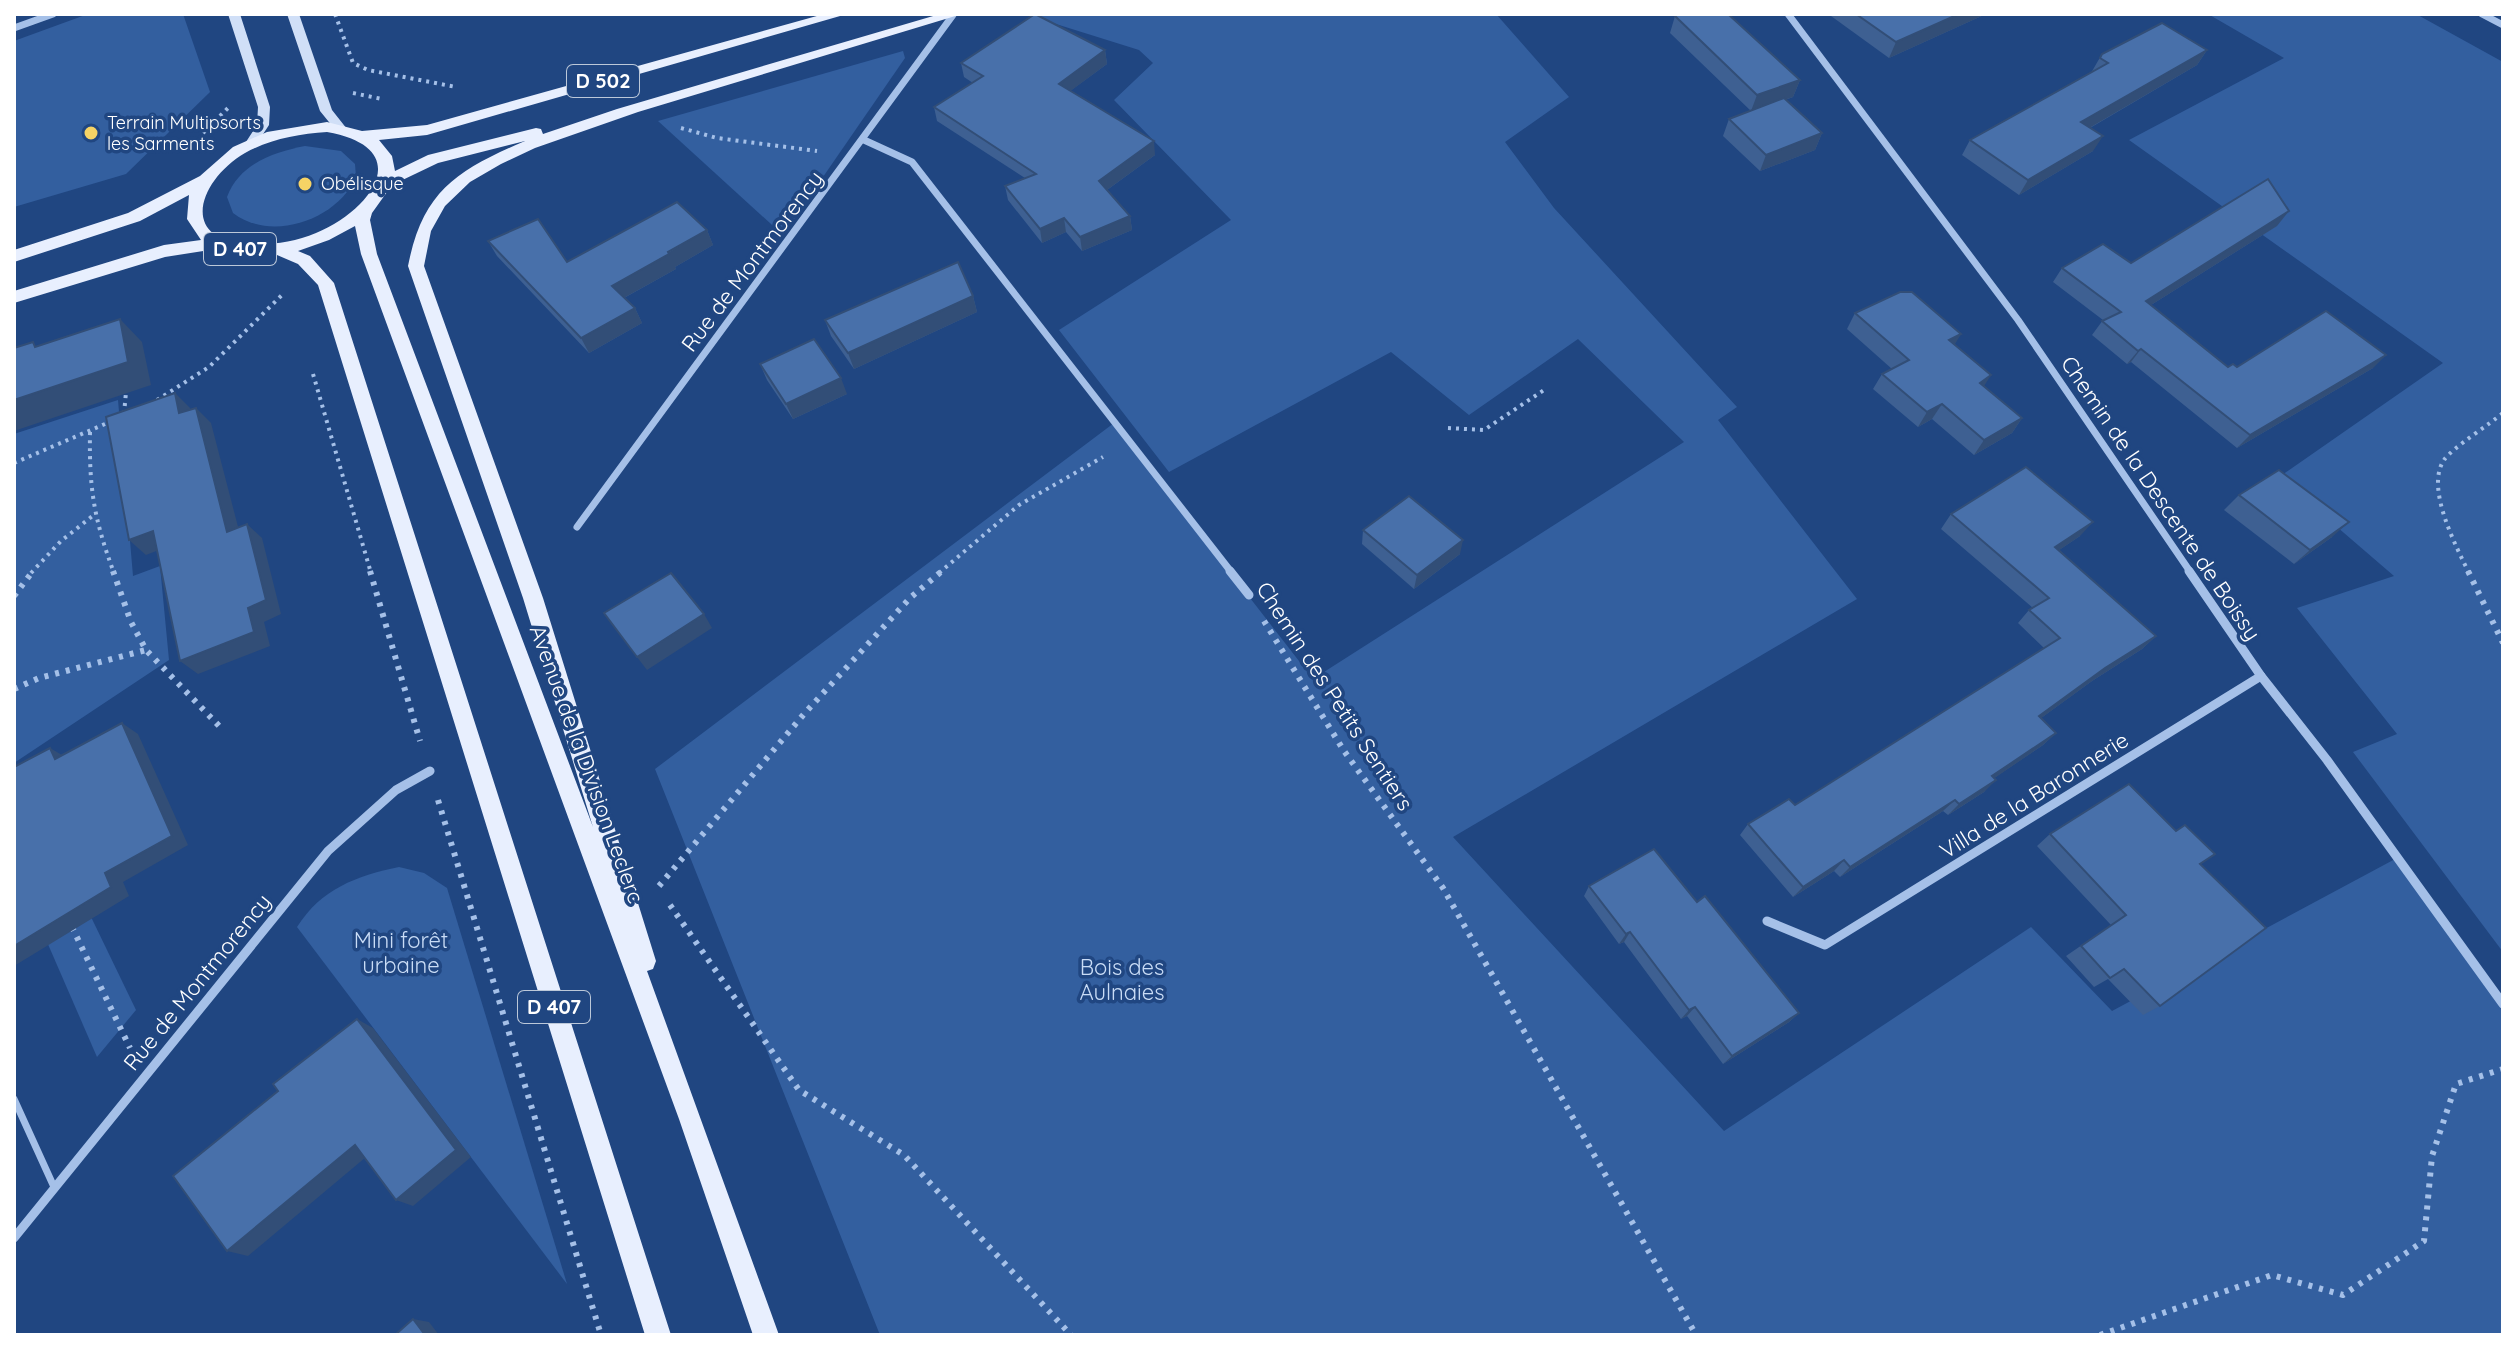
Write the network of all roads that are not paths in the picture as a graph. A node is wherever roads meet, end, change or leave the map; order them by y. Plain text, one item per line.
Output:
1 (53, 14) edge
2 (234, 14) edge
3 (293, 14) edge
4 (840, 14) edge
5 (954, 14) edge
6 (1788, 14) edge
7 (2482, 14) edge
8 (2503, 25) edge
9 (14, 28) edge
10 (632, 110) junction
11 (341, 129) junction
12 (365, 135) junction
13 (864, 140) junction
14 (250, 145) junction
15 (205, 180) junction
16 (386, 181) junction
17 (364, 211) junction
18 (217, 243) junction
19 (279, 249) junction
20 (14, 256) edge
21 (14, 297) edge
22 (577, 527) dead end
23 (1249, 595) road end
24 (2261, 676) junction
25 (430, 771) dead end
26 (1767, 921) dead end
27 (2503, 1004) edge
28 (14, 1099) edge
29 (691, 1119) junction
30 (54, 1187) junction
31 (14, 1238) edge
32 (658, 1335) edge
33 (766, 1335) edge

1 - 9 street
2 - 14 street
3 - 11 street
4 - 12 main road, D 502
5 - 10 main road, D 502
5 - 13 street, Rue de Montmorency
6 - 24 street, Chemin de la Descente de Boissy
7 - 8 street
10 - 16 main road, D 502
10 - 29 main road
11 - 12 main road
11 - 14 main road
12 - 16 main road
13 - 22 street, Rue de Montmorency
13 - 23 street, Chemin des Petits Sentiers
14 - 15 main road
15 - 18 main road, D 407
15 - 20 main road
16 - 17 main road, D 407
17 - 19 main road, D 407
17 - 29 main road, Avenue de la Division Leclerc
18 - 19 main road, D 407
18 - 21 main road
19 - 32 main road, D 407
24 - 26 street, Villa de la Baronnerie
24 - 27 street, Chemin de la Descente de Boissy
25 - 30 street, Rue de Montmorency
28 - 30 lane
29 - 33 main road, Avenue de la Division Leclerc
30 - 31 street, Rue de Montmorency

